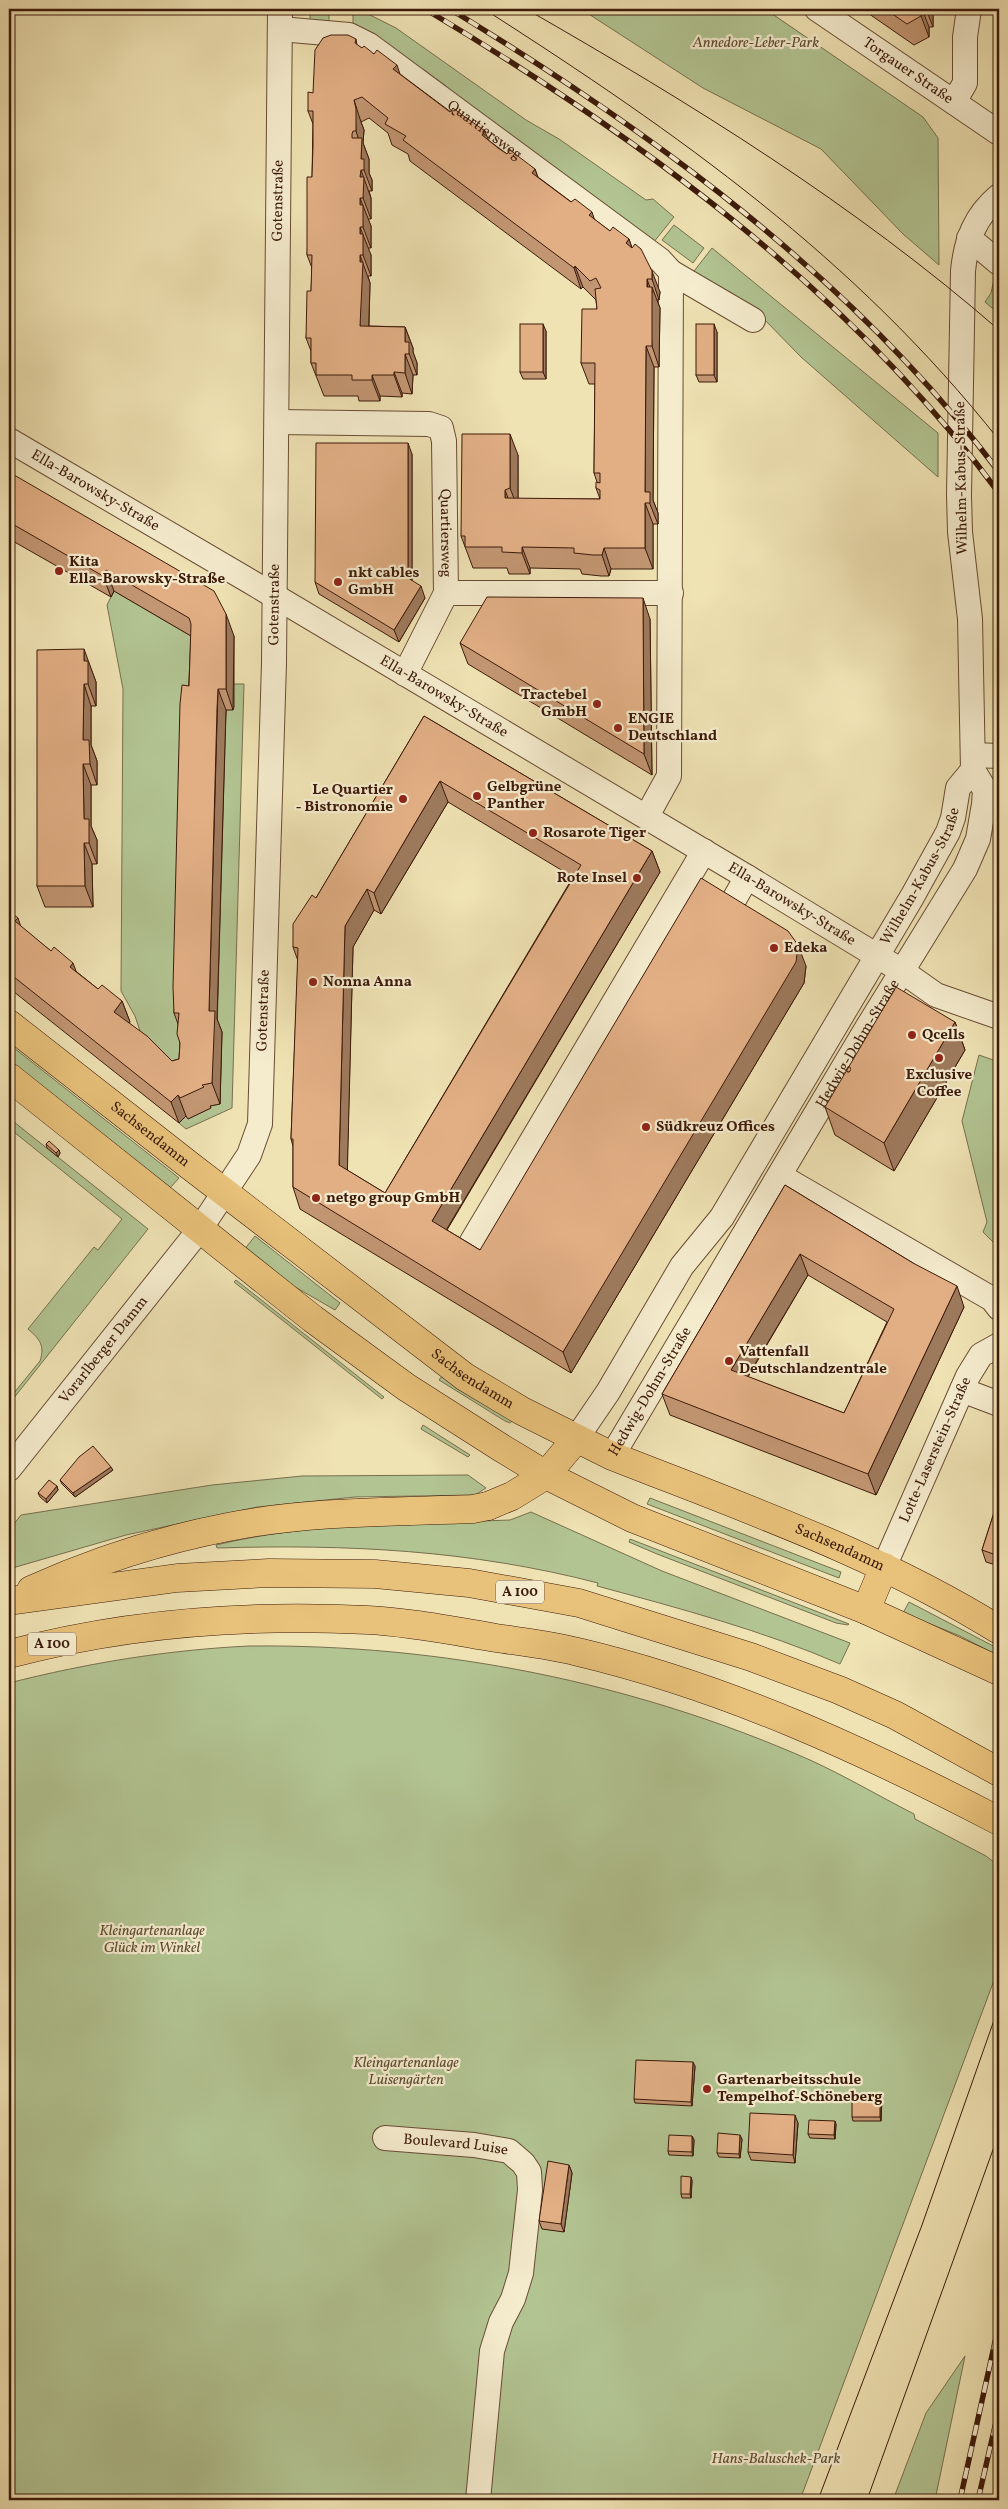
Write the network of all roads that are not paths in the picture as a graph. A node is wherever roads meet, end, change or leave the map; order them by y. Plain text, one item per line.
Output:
1 (817, 9) edge
2 (969, 9) edge
3 (280, 19) edge
4 (954, 102) junction
5 (999, 133) edge
6 (999, 196) edge
7 (969, 238) junction
8 (999, 263) edge
9 (671, 272) junction
10 (753, 320) dead end
11 (277, 422) junction
12 (9, 440) edge
13 (446, 593) junction
14 (671, 593) junction
15 (275, 597) junction
16 (405, 674) junction
17 (999, 756) edge
18 (973, 763) junction
19 (646, 816) junction
20 (704, 851) junction
21 (747, 877) junction
22 (728, 910) edge
23 (877, 956) junction
24 (902, 971) junction
25 (999, 1017) edge
26 (9, 1024) edge
27 (9, 1077) edge
28 (780, 1176) junction
29 (225, 1193) junction
30 (200, 1229) junction
31 (467, 1250) edge
32 (999, 1308) edge
33 (999, 1345) edge
34 (965, 1383) junction
35 (999, 1389) edge
36 (999, 1404) edge
37 (576, 1439) junction
38 (612, 1456) junction
39 (9, 1469) edge
40 (546, 1475) junction
41 (884, 1567) junction
42 (9, 1601) edge
43 (866, 1610) junction
44 (999, 1630) edge
45 (9, 1654) edge
46 (999, 1671) edge
47 (999, 1772) edge
48 (999, 1821) edge
49 (385, 2138) dead end
50 (478, 2500) edge

1 - 4 street, Torgauer Straße
2 - 4 street
3 - 9 street, Quartiersweg
3 - 11 street, Gotenstraße
4 - 5 street, Torgauer Straße
6 - 7 street, Wilhelm-Kabus-Straße
7 - 8 street
7 - 18 street, Wilhelm-Kabus-Straße
9 - 10 street, Quartiersweg
9 - 14 street
11 - 13 street, Quartiersweg
11 - 15 street, Gotenstraße
12 - 15 street, Ella-Barowsky-Straße
13 - 14 street, Quartiersweg
13 - 16 street, Quartiersweg
14 - 19 street
15 - 16 street, Ella-Barowsky-Straße
15 - 29 street, Gotenstraße
16 - 19 street, Ella-Barowsky-Straße
17 - 18 street
18 - 23 street, Wilhelm-Kabus-Straße
18 - 24 street, Wilhelm-Kabus-Straße
19 - 20 street, Ella-Barowsky-Straße
20 - 21 street, Ella-Barowsky-Straße
20 - 31 street
21 - 22 street
21 - 23 street, Ella-Barowsky-Straße
23 - 24 street, Ella-Barowsky-Straße
23 - 37 street, Hedwig-Dohm-Straße
24 - 25 street, Ella-Barowsky-Straße
24 - 28 street, Hedwig-Dohm-Straße
26 - 29 main road, Sachsendamm
27 - 30 main road
28 - 32 street
28 - 38 street, Hedwig-Dohm-Straße
29 - 30 street, Gotenstraße
29 - 37 main road, Sachsendamm
30 - 39 street, Vorarlberger Damm
30 - 40 main road
33 - 34 street, Lotte-Laserstein-Straße
34 - 35 street
34 - 36 street
34 - 41 street, Lotte-Laserstein-Straße
37 - 38 main road, Sachsendamm
37 - 40 main road, Hedwig-Dohm-Straße
38 - 40 main road, Hedwig-Dohm-Straße
38 - 41 main road, Sachsendamm
40 - 42 main road
40 - 43 main road
41 - 43 main road
41 - 44 main road, Sachsendamm
42 - 47 main road, A 100
43 - 46 main road
45 - 48 main road, A 100
49 - 50 street, Boulevard Luise

